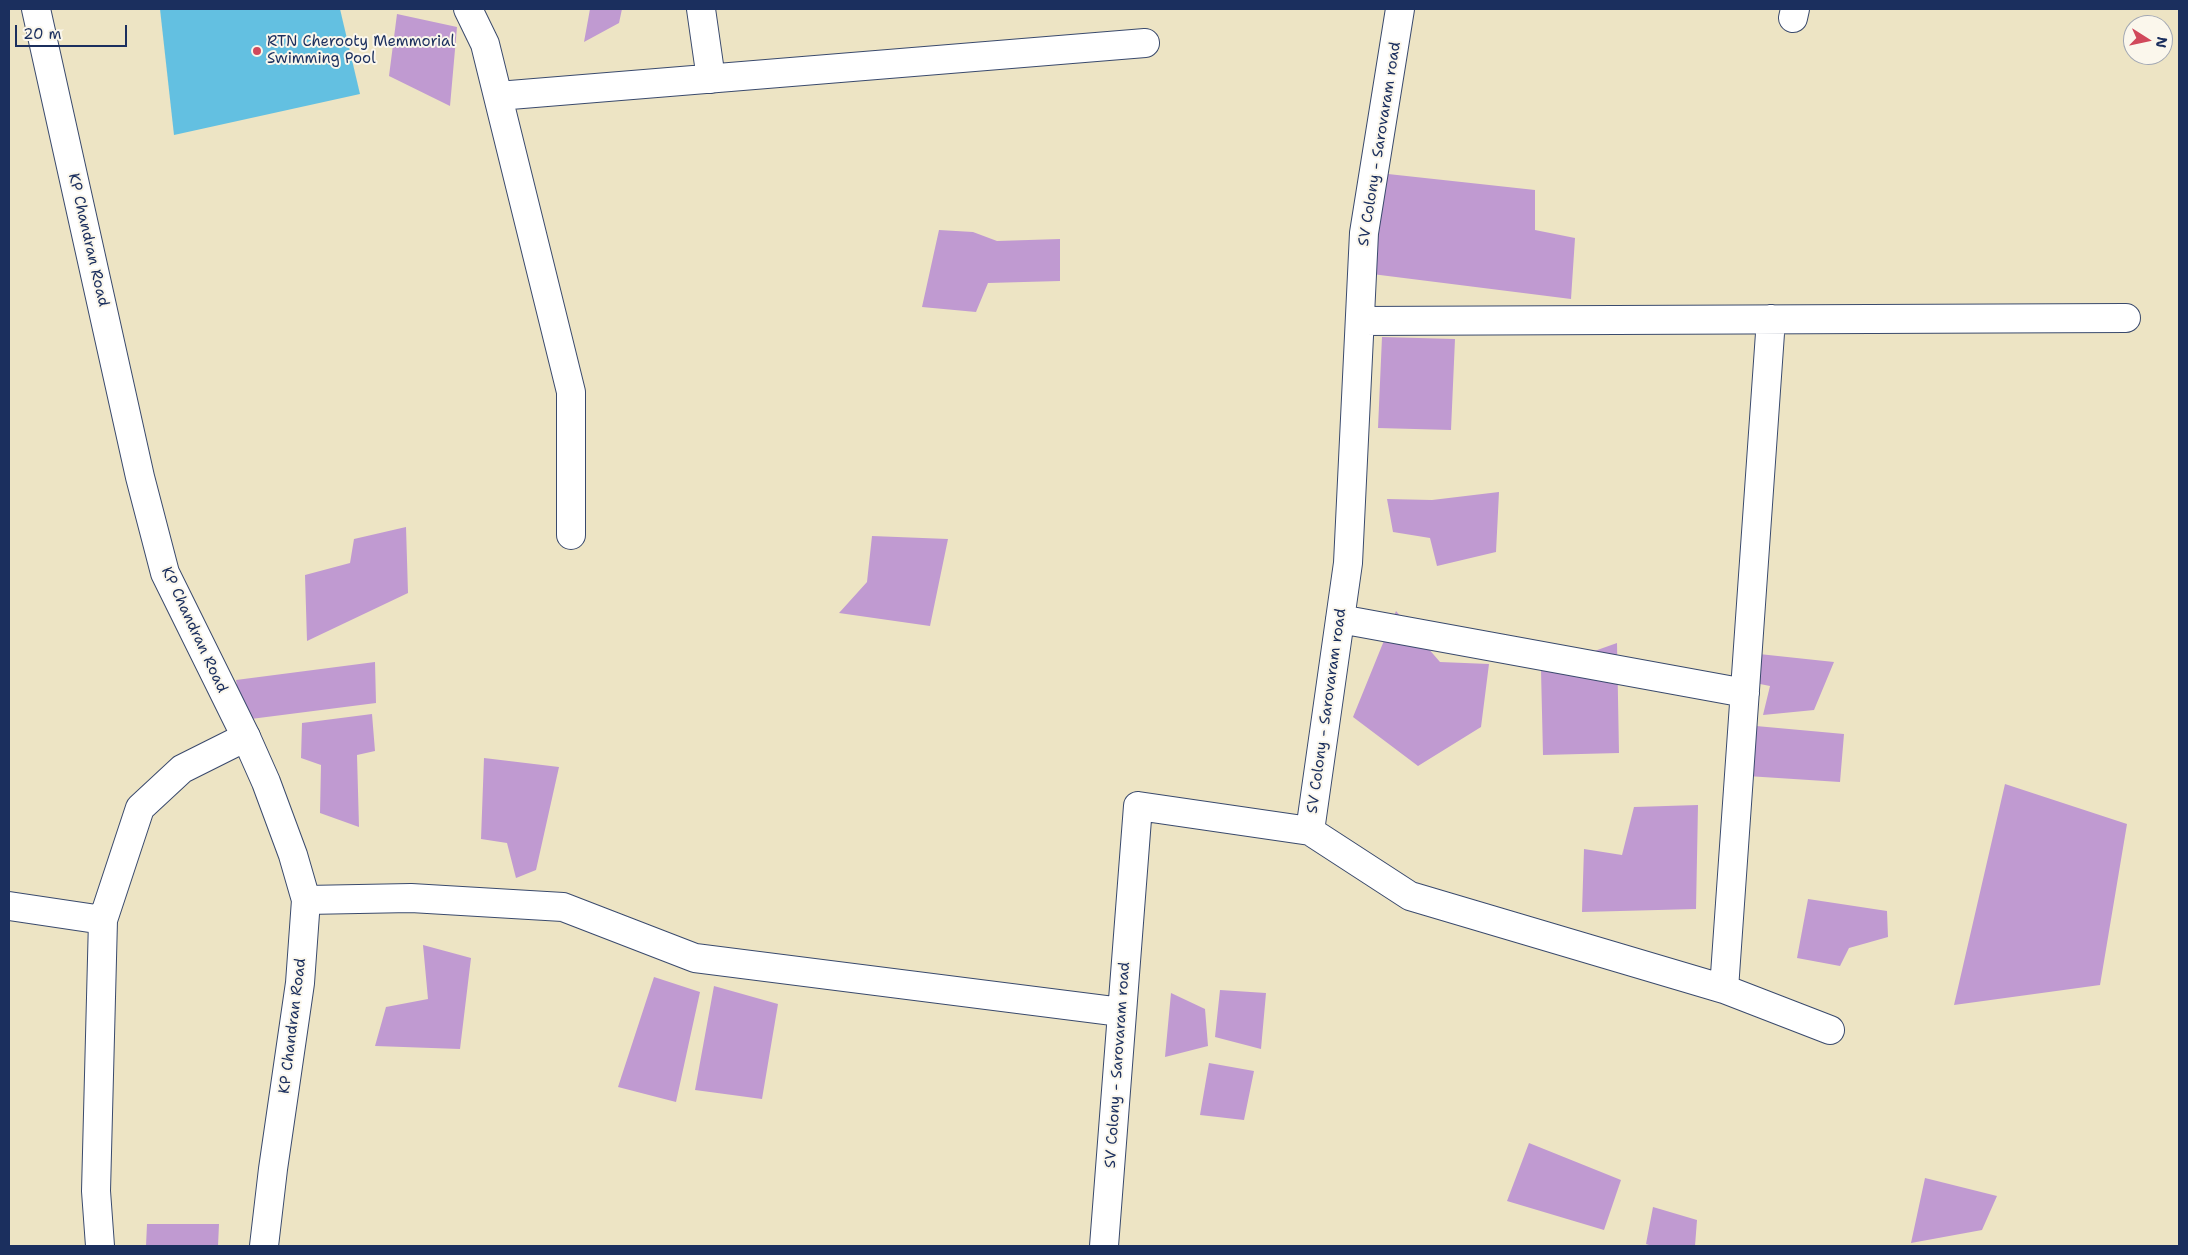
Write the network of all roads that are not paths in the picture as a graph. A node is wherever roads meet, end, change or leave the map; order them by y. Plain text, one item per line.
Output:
1 (36, 9) edge
2 (468, 9) edge
3 (701, 9) edge
4 (1400, 9) edge
5 (1145, 44) dead end
6 (711, 79) junction
7 (498, 96) junction
8 (2126, 318) dead end
9 (1770, 320) junction
10 (1360, 322) junction
11 (571, 535) dead end
12 (1340, 619) junction
13 (1744, 693) junction
14 (246, 737) junction
15 (1310, 831) junction
16 (306, 900) junction
17 (9, 906) edge
18 (103, 920) junction
19 (1724, 989) junction
20 (1122, 1012) junction
21 (1830, 1030) dead end
22 (100, 1246) edge
23 (264, 1246) edge
24 (1104, 1246) edge

1 - 14 street, KP Chandran Road
2 - 7 street
3 - 6 street
4 - 10 street, SV Colony - Sarovaram road
5 - 6 street
6 - 7 street
7 - 11 street
8 - 9 street
9 - 10 street
9 - 13 street
10 - 12 street, SV Colony - Sarovaram road
12 - 13 street
12 - 15 street, SV Colony - Sarovaram road
13 - 19 street
14 - 16 street, KP Chandran Road
14 - 18 street
15 - 19 street
15 - 20 street, SV Colony - Sarovaram road
16 - 20 street
16 - 23 street, KP Chandran Road
17 - 18 street
18 - 22 street
19 - 21 street
20 - 24 street, SV Colony - Sarovaram road

